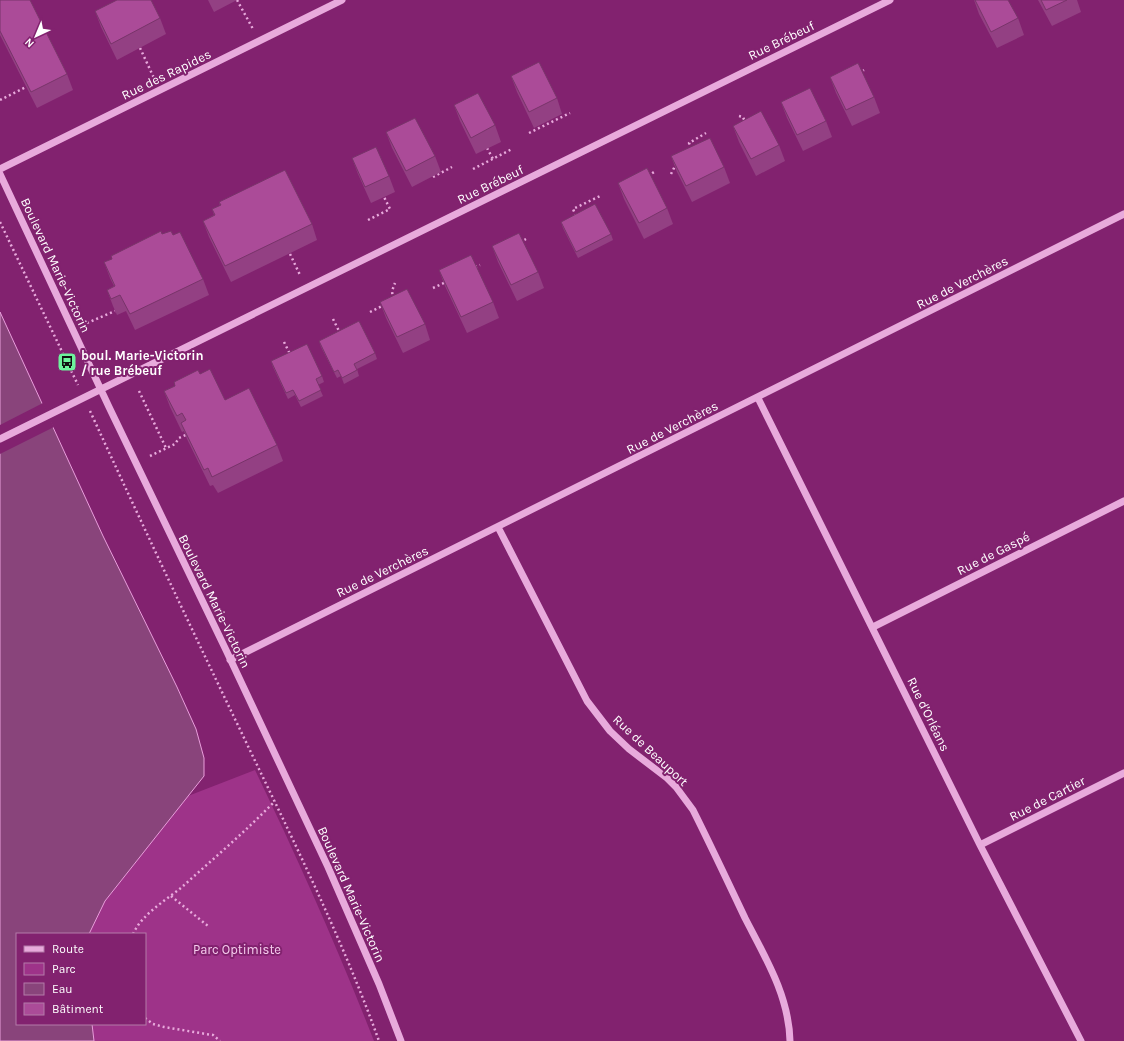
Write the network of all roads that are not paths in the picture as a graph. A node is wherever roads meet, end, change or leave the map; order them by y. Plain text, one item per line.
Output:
1 (322, 0) edge
2 (342, 0) edge
3 (890, 0) edge
4 (326, 8) junction
5 (0, 169) edge
6 (0, 174) edge
7 (1124, 214) edge
8 (101, 389) junction
9 (758, 398) junction
10 (0, 439) edge
11 (1124, 501) edge
12 (498, 527) junction
13 (873, 627) junction
14 (230, 660) junction
15 (1124, 773) edge
16 (980, 845) junction
17 (401, 1041) edge
18 (790, 1041) edge
19 (1080, 1041) edge

1 - 4 street
2 - 4 street, Rue des Rapides
3 - 8 street, Rue Brébeuf
4 - 5 street, Rue des Rapides
6 - 8 street, Boulevard Marie-Victorin
7 - 9 street, Rue de Verchères
8 - 10 street, Rue Brébeuf
8 - 14 street, Boulevard Marie-Victorin
9 - 12 street, Rue de Verchères
9 - 13 street, Rue d'Orléans
11 - 13 street, Rue de Gaspé
12 - 14 street, Rue de Verchères
12 - 18 street, Rue de Beauport
13 - 16 street, Rue d'Orléans
14 - 17 street, Boulevard Marie-Victorin
15 - 16 street, Rue de Cartier
16 - 19 street, Rue d'Orléans

